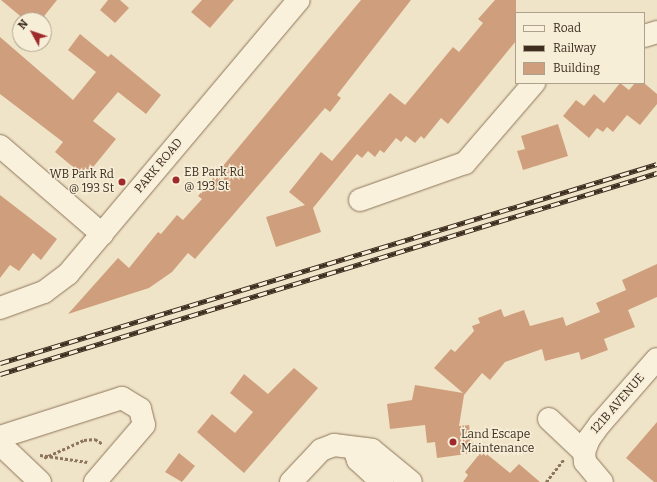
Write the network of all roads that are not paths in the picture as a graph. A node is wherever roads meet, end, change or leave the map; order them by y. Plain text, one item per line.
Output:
1 (299, 0) edge
2 (657, 32) edge
3 (645, 36) edge
4 (533, 84) edge
5 (0, 146) edge
6 (360, 200) dead end
7 (102, 234) junction
8 (0, 308) edge
9 (657, 359) edge
10 (549, 419) dead end
11 (0, 437) edge
12 (0, 444) edge
13 (344, 447) junction
14 (580, 448) junction
15 (94, 472) edge
16 (40, 482) edge
17 (291, 482) edge
18 (382, 482) edge
19 (411, 482) edge
20 (602, 482) edge

1 - 7 street, PARK ROAD
2 - 3 street
4 - 6 street
5 - 7 street
7 - 8 street, PARK ROAD
9 - 14 street, 121B AVENUE
10 - 14 street
11 - 15 street
12 - 16 street
13 - 17 street
13 - 18 street
13 - 19 street
14 - 20 street

